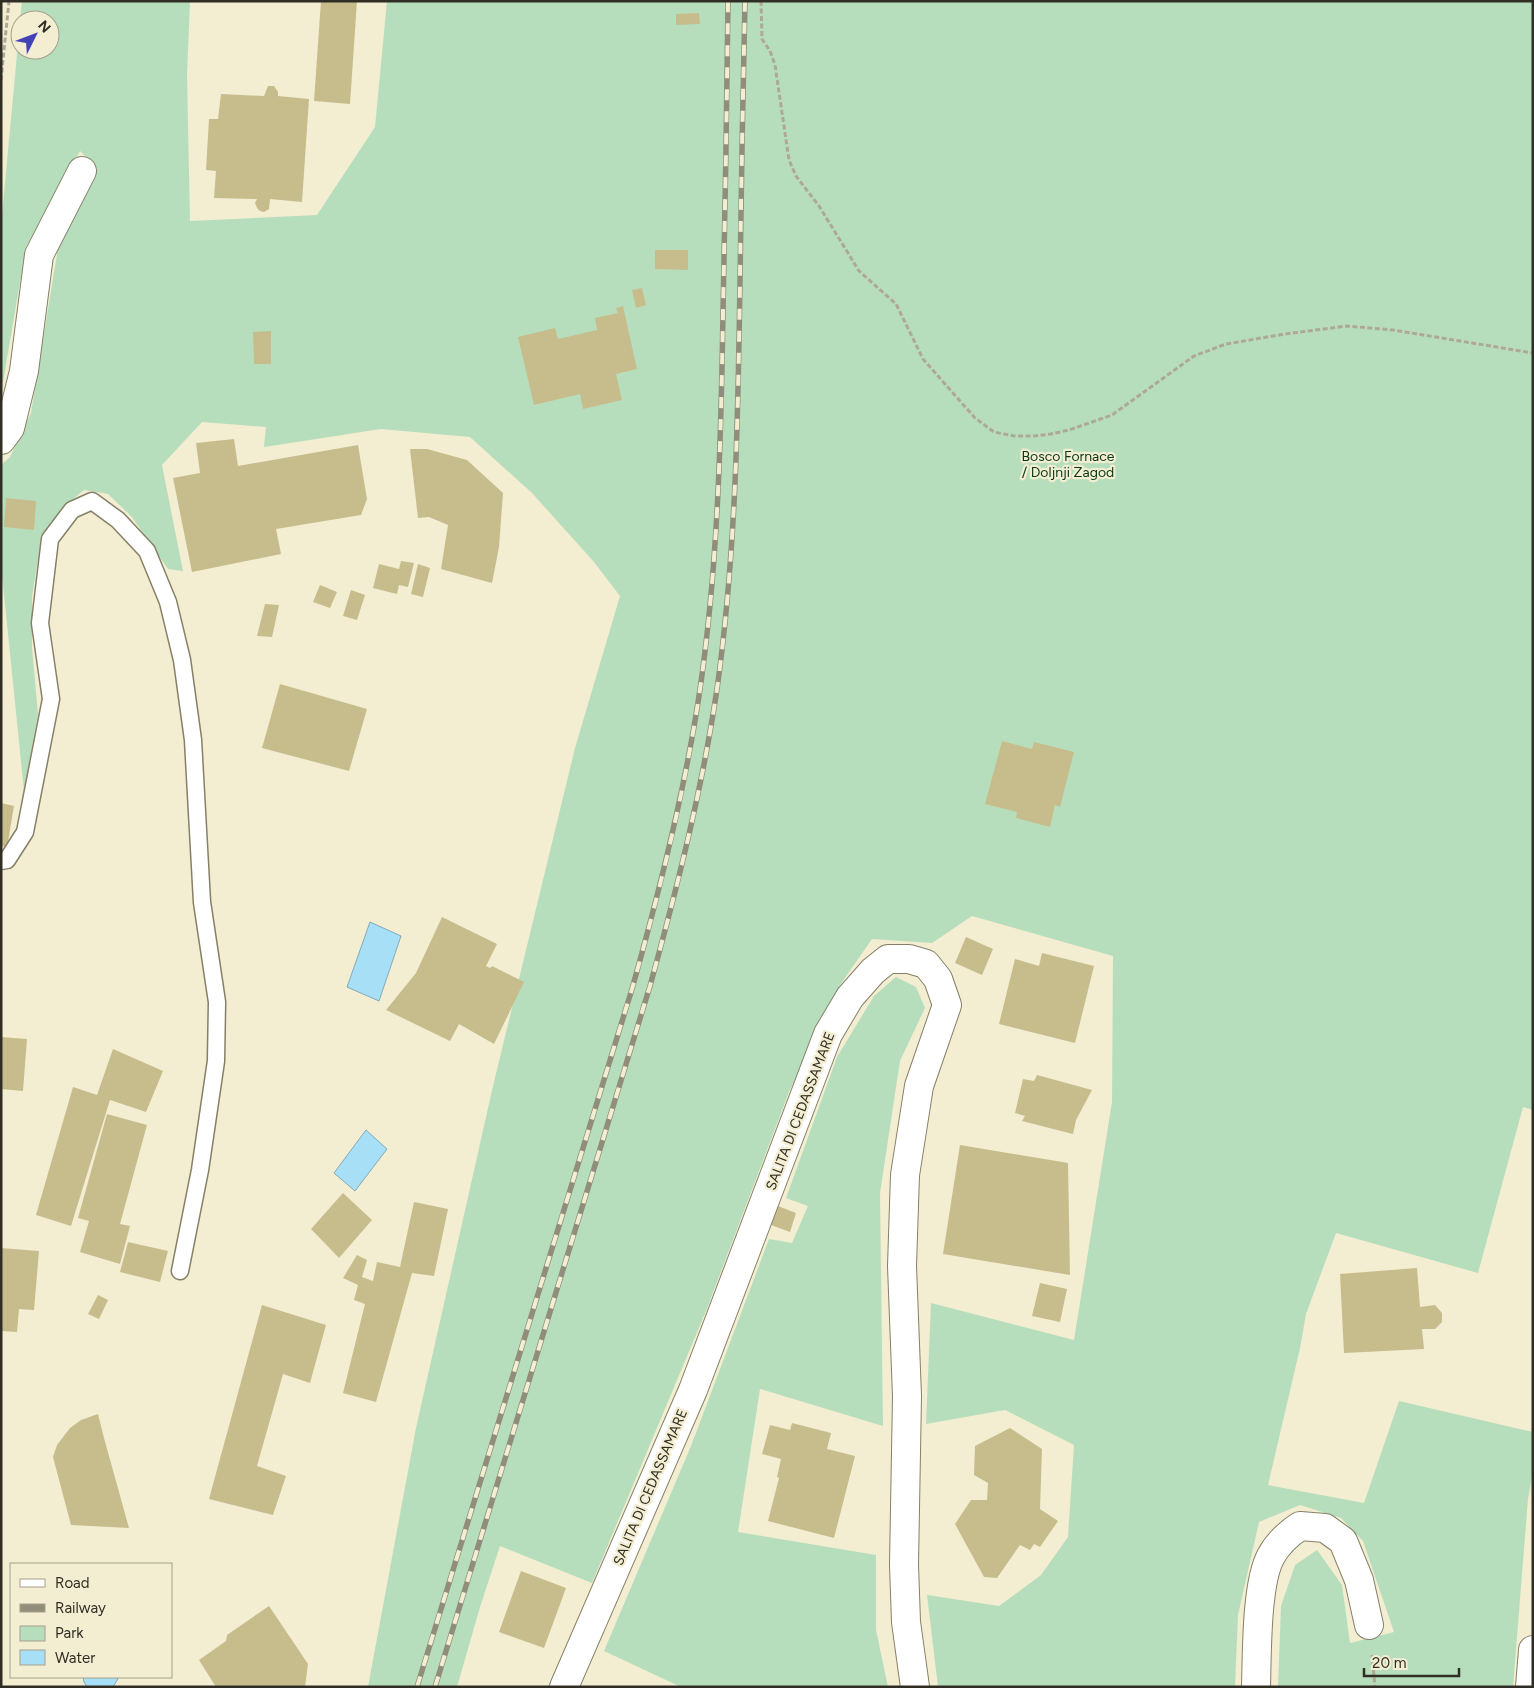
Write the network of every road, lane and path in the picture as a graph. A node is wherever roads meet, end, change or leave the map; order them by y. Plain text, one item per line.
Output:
1 (9, 1) edge
2 (761, 1) edge
3 (1, 80) edge
4 (82, 171) dead end
5 (1533, 353) edge
6 (1, 440) edge
7 (1, 861) edge
8 (180, 1271) dead end
9 (1369, 1625) dead end
10 (1533, 1650) edge
11 (564, 1687) edge
12 (915, 1687) edge
13 (1256, 1687) edge
14 (1530, 1687) edge

1 - 3 path
2 - 5 path
4 - 6 street
7 - 8 lane
9 - 13 street
10 - 14 street
11 - 12 street, SALITA DI CEDASSAMARE

